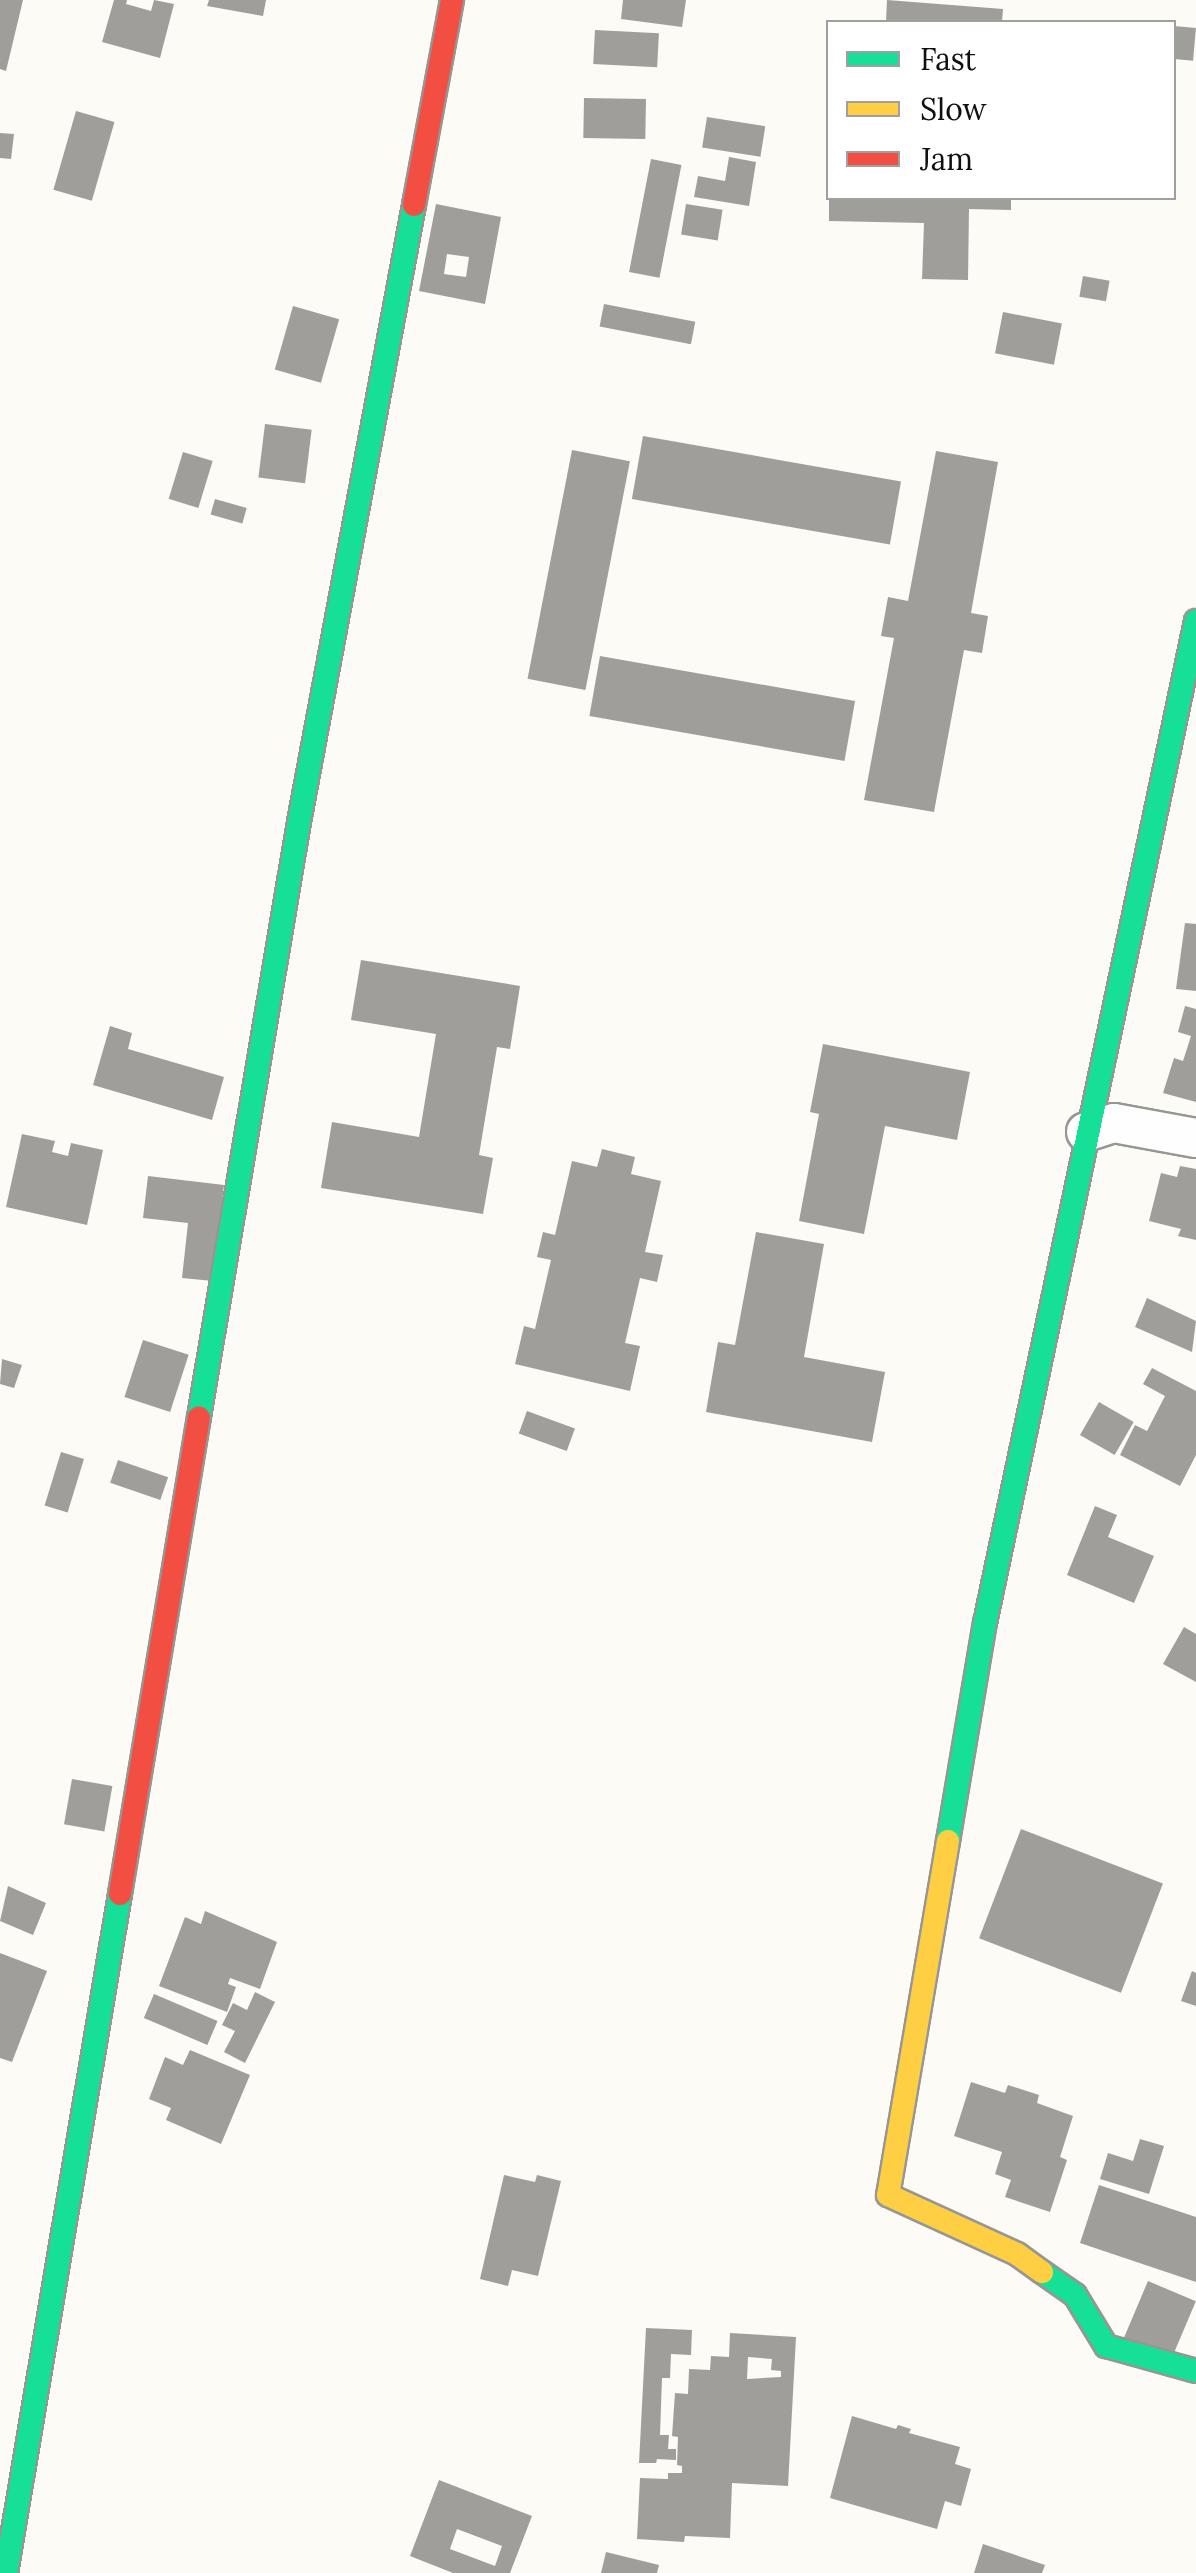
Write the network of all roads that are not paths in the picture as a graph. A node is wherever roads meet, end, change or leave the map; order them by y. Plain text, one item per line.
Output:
1 (452, 0) edge
2 (1196, 621) edge
3 (1086, 1132) junction
4 (1196, 1138) edge
5 (1196, 2371) edge
6 (6, 2573) edge

1 - 6 street
2 - 3 street
3 - 4 street
3 - 5 street

